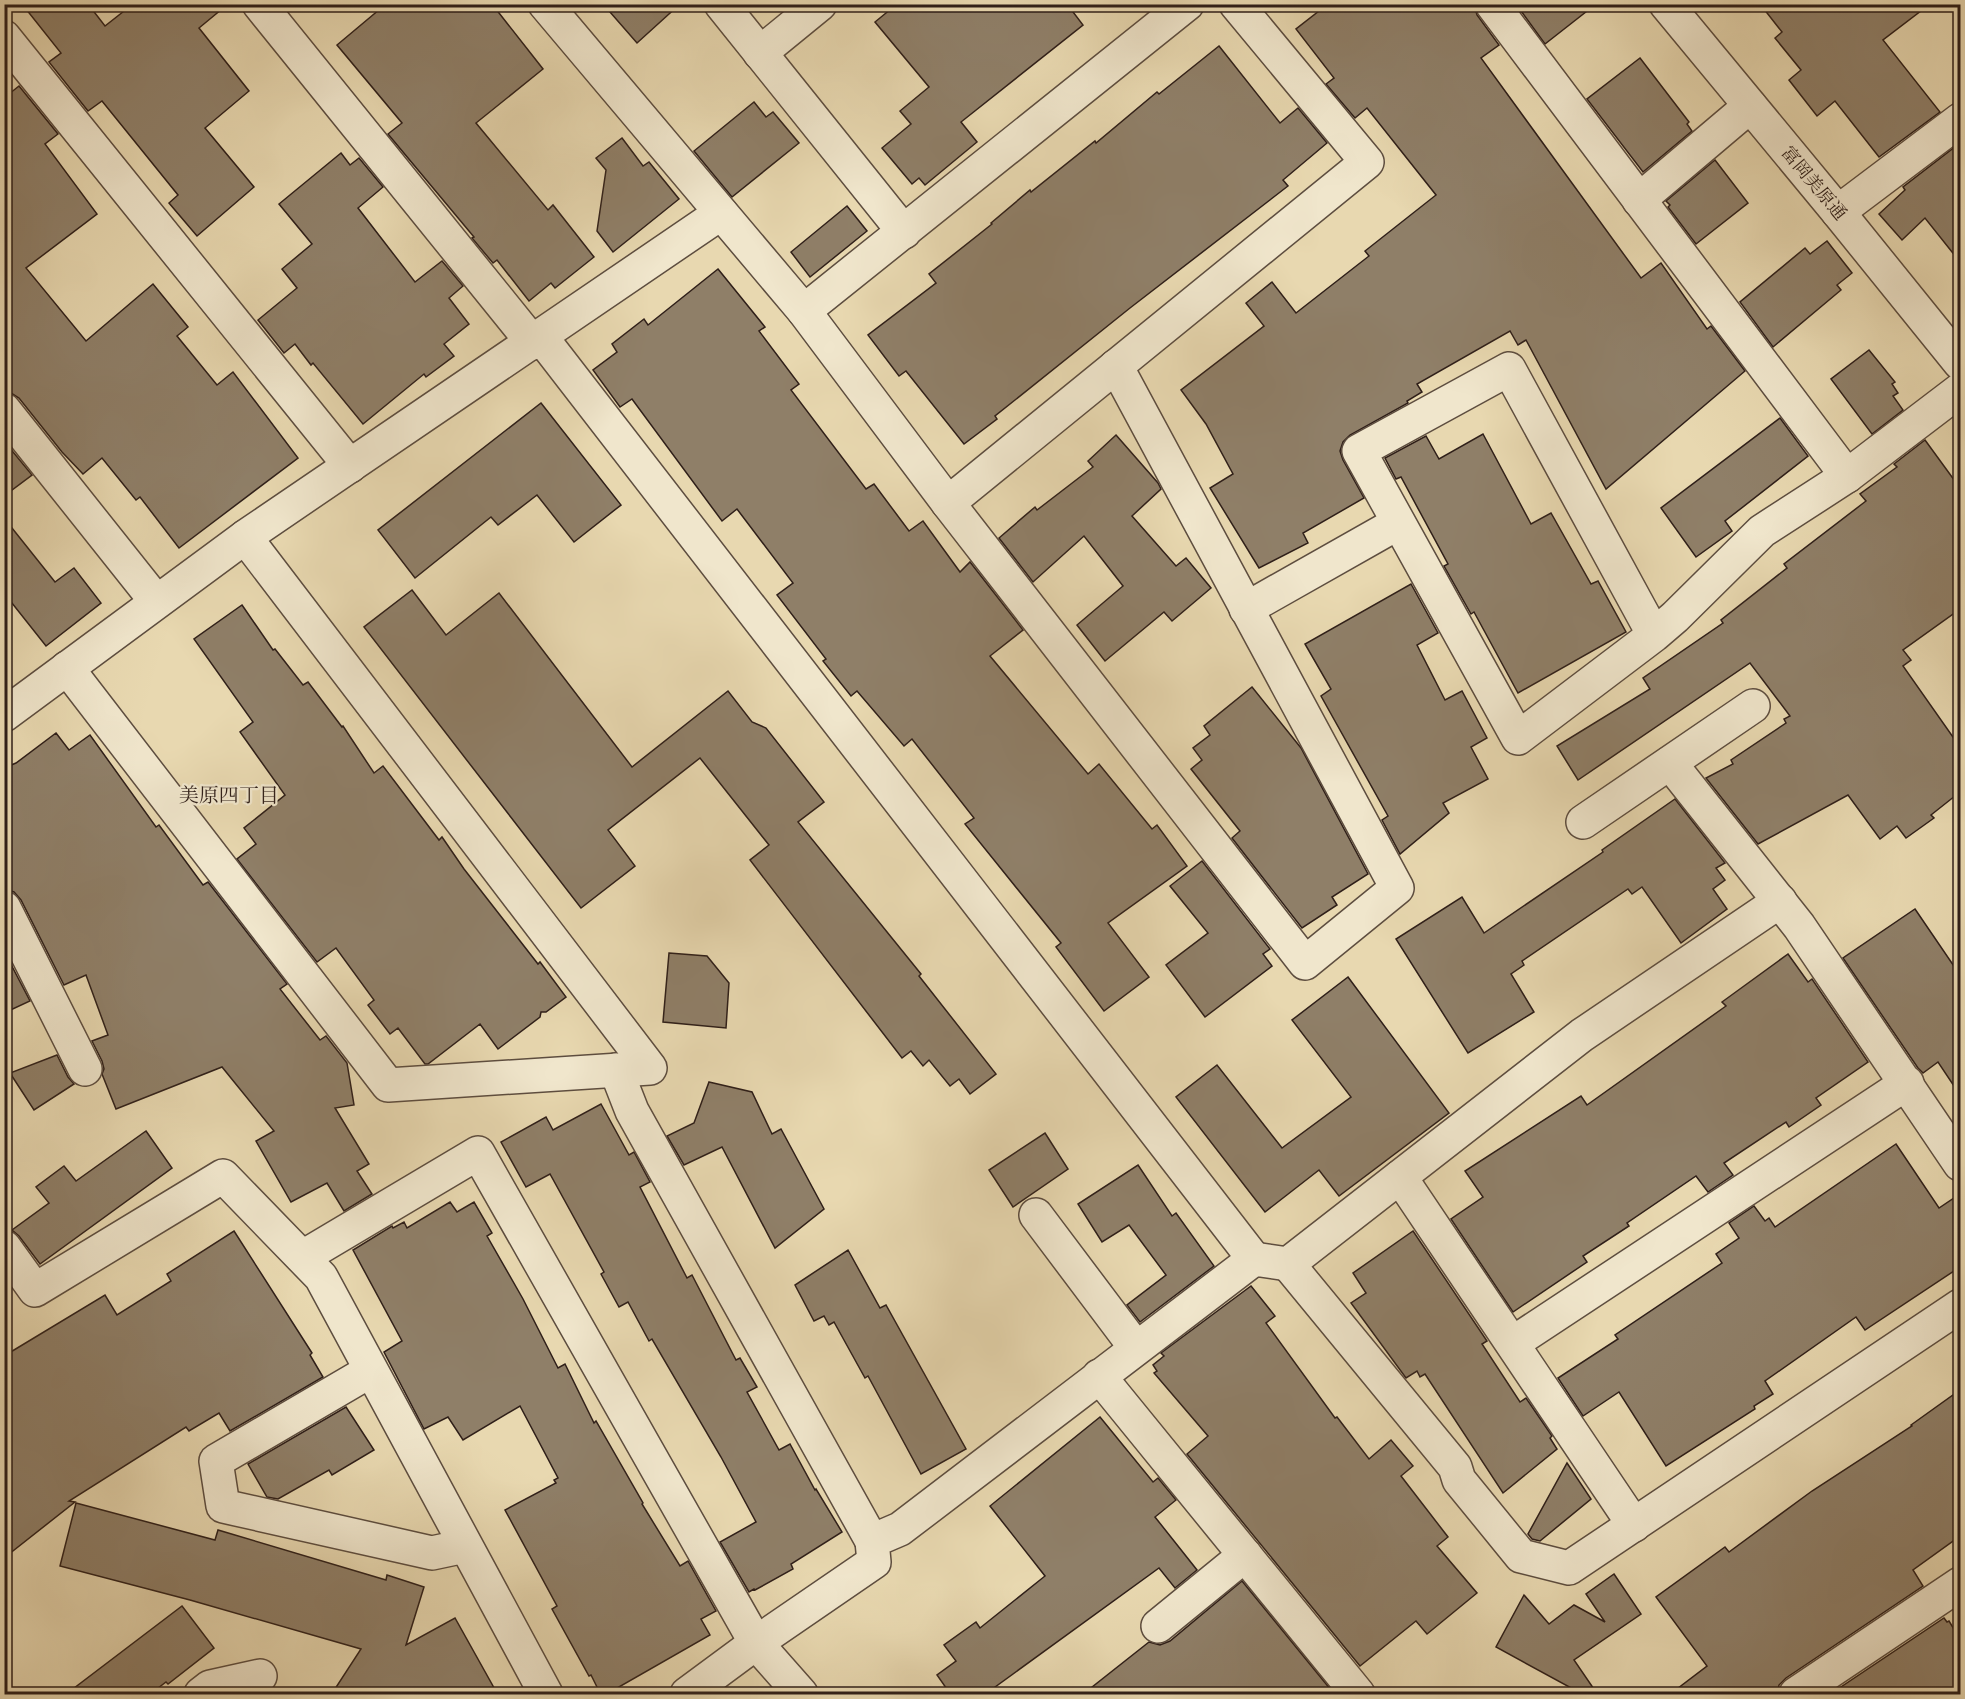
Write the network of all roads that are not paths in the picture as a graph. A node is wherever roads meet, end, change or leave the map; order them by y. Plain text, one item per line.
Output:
1 (259, 4) edge
2 (545, 4) edge
3 (721, 4) edge
4 (820, 4) edge
5 (1187, 4) edge
6 (1236, 4) edge
7 (1492, 4) edge
8 (1666, 4) edge
9 (4, 37) edge
10 (760, 53) junction
11 (1750, 106) junction
12 (1960, 120) edge
13 (1639, 200) junction
14 (1838, 212) junction
15 (721, 213) junction
16 (904, 232) junction
17 (804, 311) junction
18 (537, 340) junction
19 (1960, 363) edge
20 (1116, 366) junction
21 (1960, 390) edge
22 (4, 410) edge
23 (350, 466) junction
24 (1847, 476) junction
25 (948, 502) junction
26 (1398, 523) junction
27 (244, 537) junction
28 (156, 601) junction
29 (1246, 609) junction
30 (1654, 635) junction
31 (67, 668) junction
32 (1753, 706) dead end
33 (4, 715) edge
34 (1670, 763) junction
35 (1583, 822) dead end
36 (1780, 901) junction
37 (4, 908) edge
38 (85, 1069) dead end
39 (616, 1070) junction
40 (1907, 1083) junction
41 (1960, 1164) edge
42 (1400, 1177) junction
43 (1036, 1215) dead end
44 (4, 1247) edge
45 (303, 1257) junction
46 (1254, 1259) junction
47 (1288, 1264) junction
48 (1960, 1306) edge
49 (1513, 1343) junction
50 (1136, 1348) junction
51 (370, 1371) junction
52 (1099, 1376) junction
53 (1634, 1526) junction
54 (872, 1541) junction
55 (465, 1546) junction
56 (1245, 1555) junction
57 (1960, 1584) edge
58 (1158, 1626) dead end
59 (756, 1642) junction
60 (260, 1676) dead end
61 (201, 1695) edge
62 (546, 1695) edge
63 (687, 1695) edge
64 (801, 1695) edge
65 (1358, 1695) edge
66 (1796, 1695) edge

1 - 18 street
2 - 15 street
3 - 10 street
4 - 10 street
5 - 16 street
6 - 20 street
7 - 13 street
8 - 11 street, 富岡美原通
9 - 23 street
10 - 16 street
11 - 13 street
11 - 14 street, 富岡美原通
12 - 14 street
13 - 24 street
14 - 19 street, 富岡美原通
15 - 17 street
15 - 18 street
16 - 17 street
17 - 25 street
18 - 23 street
18 - 46 street
20 - 25 street
20 - 29 street
21 - 24 street
22 - 28 street
23 - 27 street
24 - 30 street
25 - 29 street
26 - 29 street
26 - 30 street
26 - 30 street
27 - 28 street
27 - 39 street
28 - 31 street
31 - 33 street
31 - 39 street
32 - 34 street
34 - 35 street
34 - 36 street
36 - 40 street
36 - 42 street
37 - 38 street
39 - 54 street
40 - 41 street
40 - 49 street
42 - 47 street
42 - 49 street
43 - 50 street
44 - 45 street
45 - 51 street
45 - 59 street
46 - 47 street
46 - 50 street
47 - 53 street
48 - 53 street
49 - 53 street
50 - 52 street
51 - 55 street
51 - 55 street
52 - 54 street
52 - 56 street
54 - 59 street
55 - 62 street
56 - 58 street
56 - 65 street
57 - 66 street
59 - 63 street
59 - 64 street
60 - 61 street

